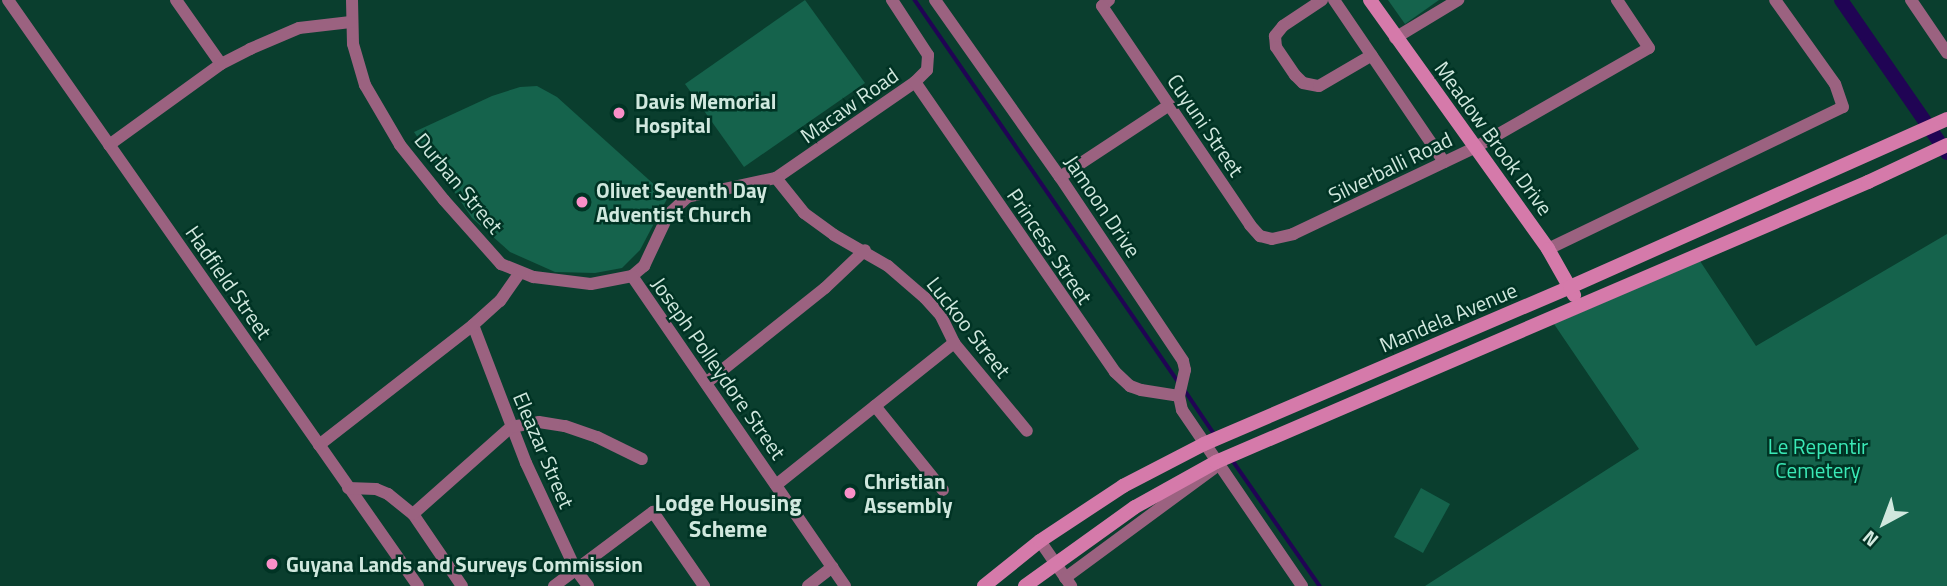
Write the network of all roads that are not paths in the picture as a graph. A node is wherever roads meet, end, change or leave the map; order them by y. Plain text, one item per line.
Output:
1 (8, 0) edge
2 (176, 0) edge
3 (352, 0) edge
4 (892, 0) edge
5 (935, 0) edge
6 (1322, 0) edge
7 (1335, 0) edge
8 (1370, 0) edge
9 (1458, 0) edge
10 (1617, 0) edge
11 (1775, 0) edge
12 (1911, 0) edge
13 (1106, 3) edge
14 (351, 22) junction
15 (1395, 38) junction
16 (1947, 53) edge
17 (1371, 55) junction
18 (221, 64) junction
19 (915, 82) junction
20 (1170, 104) junction
21 (1942, 121) edge
22 (109, 145) junction
23 (1476, 147) junction
24 (1940, 148) edge
25 (1444, 163) junction
26 (1060, 177) junction
27 (776, 178) junction
28 (1293, 234) joint
29 (1548, 249) junction
30 (865, 250) junction
31 (520, 272) junction
32 (632, 276) junction
33 (1570, 287) junction
34 (1579, 304) junction
35 (473, 325) junction
36 (954, 343) junction
37 (706, 383) junction
38 (1179, 394) junction
39 (875, 406) junction
40 (511, 427) junction
41 (1027, 431) dead end
42 (1214, 440) junction
43 (319, 445) junction
44 (642, 459) dead end
45 (1223, 460) junction
46 (776, 485) junction
47 (348, 488) junction
48 (943, 490) dead end
49 (413, 514) junction
50 (1040, 541) junction
51 (1055, 562) junction
52 (832, 567) junction
53 (576, 570) junction
54 (1068, 582) edge
55 (418, 586) edge
56 (462, 586) edge
57 (554, 586) edge
58 (588, 586) edge
59 (704, 586) edge
60 (808, 586) edge
61 (845, 586) edge
62 (984, 586) edge
63 (1025, 586) edge
64 (1302, 586) edge

1 - 22 street, Hadfield Street
2 - 18 street
3 - 14 street, Durban Street
4 - 19 street, Macaw Road
5 - 26 street, Jamoon Drive
6 - 17 street
7 - 17 street
8 - 15 main road, Meadow Brook Drive
9 - 15 street
10 - 23 street, Silverballi Road
11 - 29 street
12 - 16 street
13 - 20 street, Cuyuni Street
14 - 18 street
14 - 31 street, Durban Street
15 - 23 main road, Meadow Brook Drive
17 - 25 street
18 - 22 street
19 - 27 street, Macaw Road
19 - 38 street, Princess Street
20 - 26 street
20 - 28 street, Cuyuni Street
21 - 33 main road, Mandela Avenue
22 - 43 street, Hadfield Street
23 - 25 street, Silverballi Road
23 - 29 main road, Meadow Brook Drive
24 - 34 main road, Mandela Avenue
25 - 28 street, Silverballi Road
26 - 38 street, Jamoon Drive
27 - 30 street, Luckoo Street
27 - 32 street, Macaw Road
29 - 33 main road, Meadow Brook Drive
30 - 36 street, Luckoo Street
30 - 37 street
31 - 32 street, Durban Street
31 - 35 street
32 - 37 street, Joseph Polleydore Street
33 - 34 main road, Meadow Brook Drive
33 - 42 main road, Mandela Avenue
34 - 45 main road, Mandela Avenue
35 - 40 street, Eleazar Street
35 - 43 street
36 - 39 street
36 - 41 street, Luckoo Street
37 - 46 street, Joseph Polleydore Street
38 - 42 street
39 - 46 street
39 - 48 street
40 - 44 street
40 - 49 street
40 - 53 street, Eleazar Street
42 - 45 street
42 - 50 main road, Mandela Avenue
43 - 47 street, Hadfield Street
45 - 51 main road, Mandela Avenue
45 - 54 street
45 - 64 street
46 - 52 street, Joseph Polleydore Street
47 - 49 street
47 - 55 street, Hadfield Street
49 - 56 street
50 - 51 street
50 - 62 main road, Mandela Avenue
51 - 54 street
51 - 63 main road, Mandela Avenue
52 - 60 street
52 - 61 street, Joseph Polleydore Street
53 - 57 street
53 - 58 street, Eleazar Street
53 - 59 street

